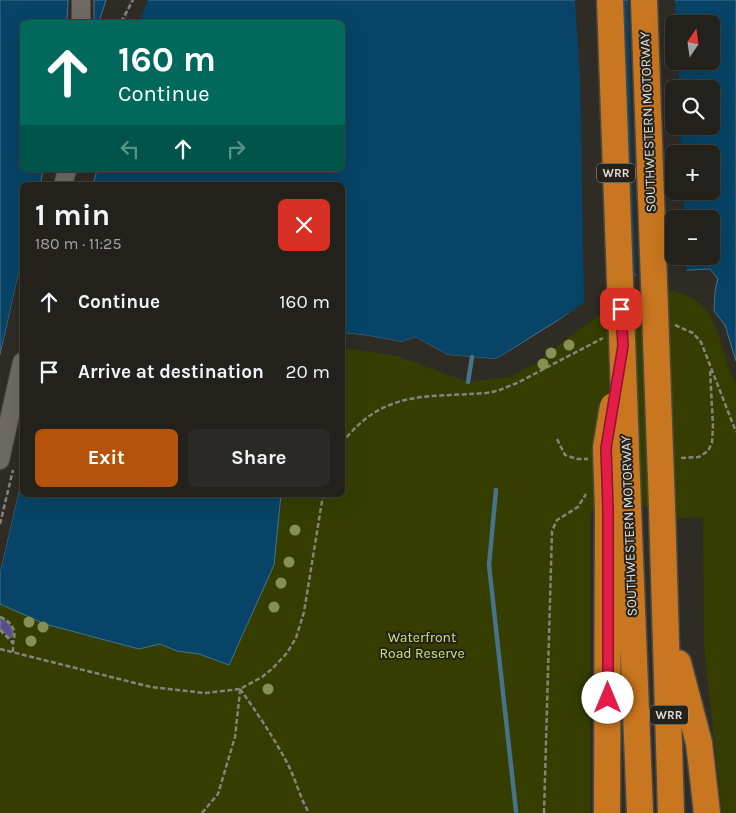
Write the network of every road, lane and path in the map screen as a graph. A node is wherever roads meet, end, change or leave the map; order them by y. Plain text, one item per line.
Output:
1 (81, 0) edge
2 (133, 0) edge
3 (610, 0) edge
4 (644, 0) edge
5 (81, 20) edge
6 (122, 20) edge
7 (668, 324) dead end
8 (615, 341) junction
9 (20, 376) edge
10 (736, 432) edge
11 (345, 439) edge
12 (7, 464) edge
13 (587, 492) dead end
14 (323, 497) edge
15 (618, 508) junction
16 (0, 524) edge
17 (666, 616) junction
18 (0, 617) edge
19 (0, 630) edge
20 (13, 643) junction
21 (0, 649) edge
22 (13, 652) junction
23 (240, 690) junction
24 (202, 813) edge
25 (309, 813) edge
26 (544, 813) edge
27 (607, 813) edge
28 (640, 813) edge
29 (671, 813) edge
30 (706, 813) edge

1 - 5 lane
2 - 6 path
3 - 8 highway, SOUTHWESTERN MOTORWAY / WRR, bridge
4 - 17 highway, SOUTHWESTERN MOTORWAY / WRR, bridge
7 - 10 path
8 - 11 path
8 - 15 highway, SOUTHWESTERN MOTORWAY / WRR, bridge
9 - 12 lane
12 - 16 path
13 - 26 path
14 - 23 path
15 - 27 highway
15 - 28 highway, SOUTHWESTERN MOTORWAY / WRR
17 - 29 highway, SOUTHWESTERN MOTORWAY / WRR
17 - 30 highway
18 - 20 path
19 - 20 path
20 - 22 path
21 - 22 path
22 - 23 path
23 - 24 path
23 - 25 path

